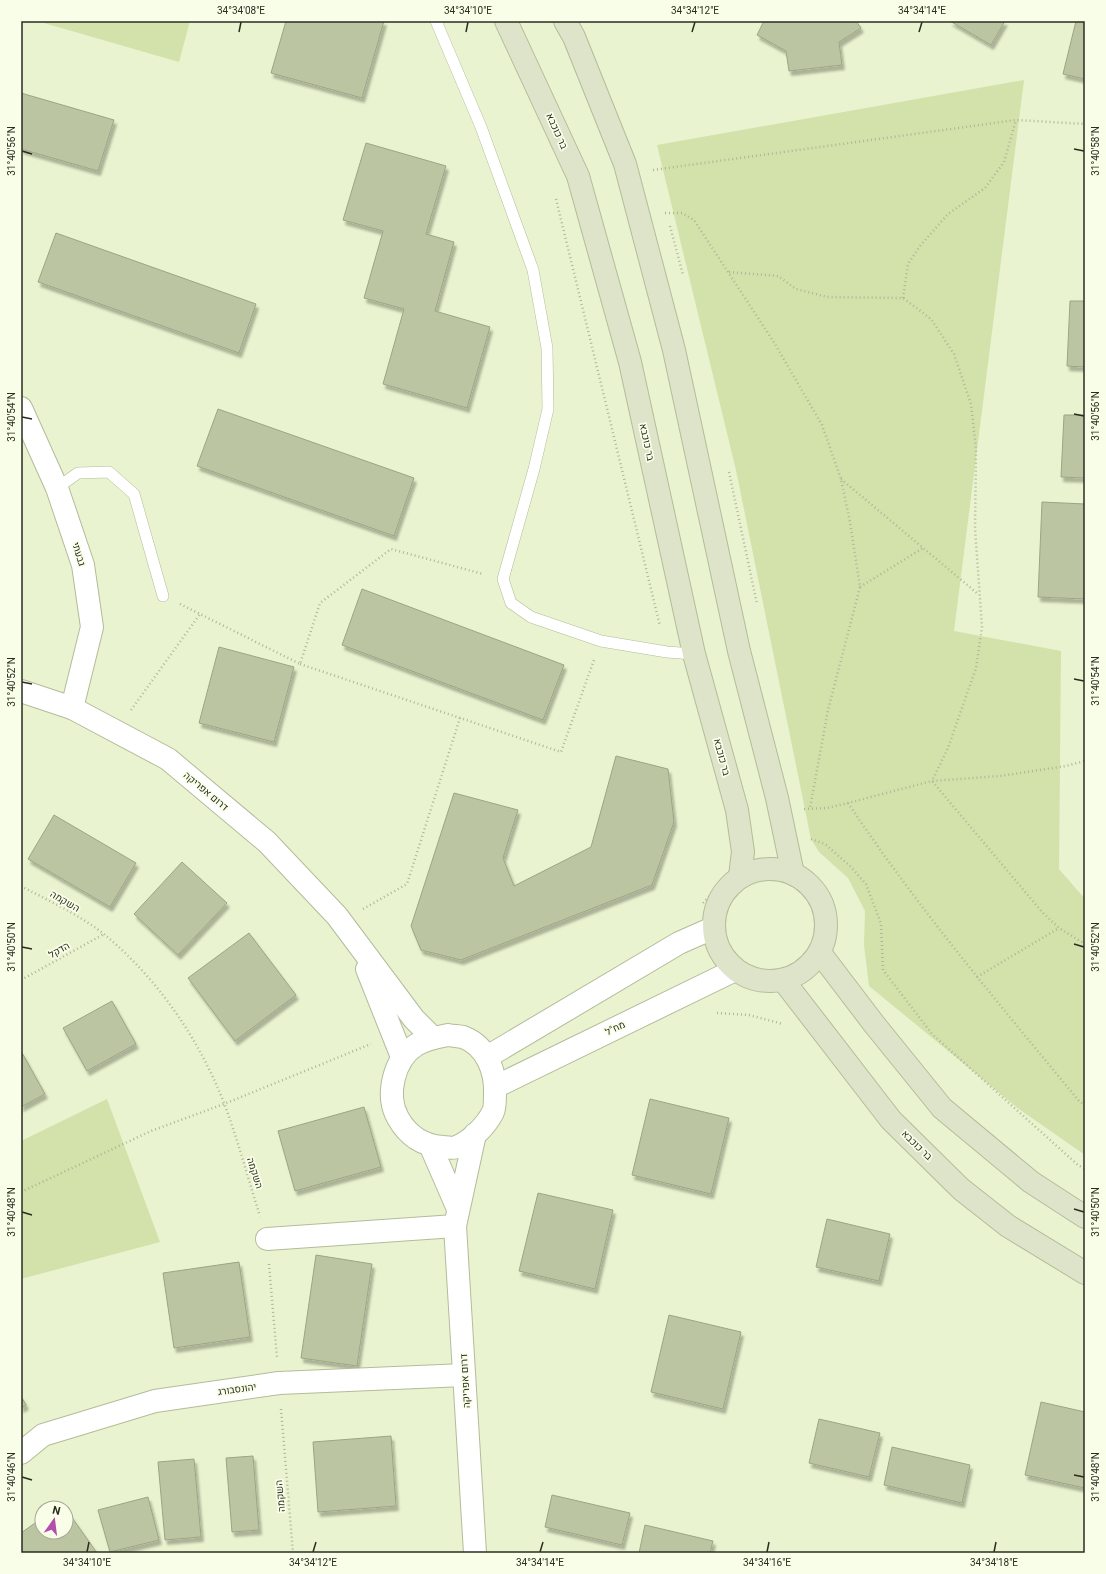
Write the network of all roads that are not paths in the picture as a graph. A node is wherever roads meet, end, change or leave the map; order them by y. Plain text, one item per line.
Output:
1 (436, 21) edge
2 (506, 21) edge
3 (565, 21) edge
4 (21, 408) edge
5 (57, 488) junction
6 (163, 596) road end
7 (694, 654) junction
8 (21, 691) edge
9 (72, 708) junction
10 (793, 874) junction
11 (730, 879) junction
12 (713, 928) junction
13 (355, 940) junction
14 (820, 953) junction
15 (735, 970) junction
16 (783, 980) junction
17 (433, 1038) junction
18 (402, 1057) junction
19 (487, 1057) junction
20 (496, 1087) junction
21 (476, 1134) junction
22 (431, 1147) junction
23 (456, 1217) junction
24 (1085, 1217) edge
25 (267, 1239) road end
26 (1085, 1274) edge
27 (464, 1375) junction
28 (21, 1453) edge
29 (475, 1553) edge

1 - 7 lane
2 - 7 main road, בר כוכבא
3 - 10 main road
4 - 5 street, גבעתי
5 - 6 lane
5 - 9 street, גבעתי
7 - 11 main road, בר כוכבא
8 - 9 street, דרום אפריקה
9 - 13 street, דרום אפריקה
10 - 11 main road
10 - 14 main road
11 - 12 main road
12 - 15 main road
12 - 19 street
13 - 17 street, דרום אפריקה
13 - 18 street, דרום אפריקה
14 - 16 main road
14 - 24 main road
15 - 16 main road
15 - 20 street, מח"ל
16 - 26 main road, בר כוכבא
17 - 18 street
17 - 19 street
18 - 22 street
19 - 20 street
20 - 21 street
21 - 22 street
21 - 23 street, דרום אפריקה
22 - 23 street, דרום אפריקה
23 - 25 street
23 - 27 street, דרום אפריקה
27 - 28 street, יהונסבורג
27 - 29 street, דרום אפריקה

